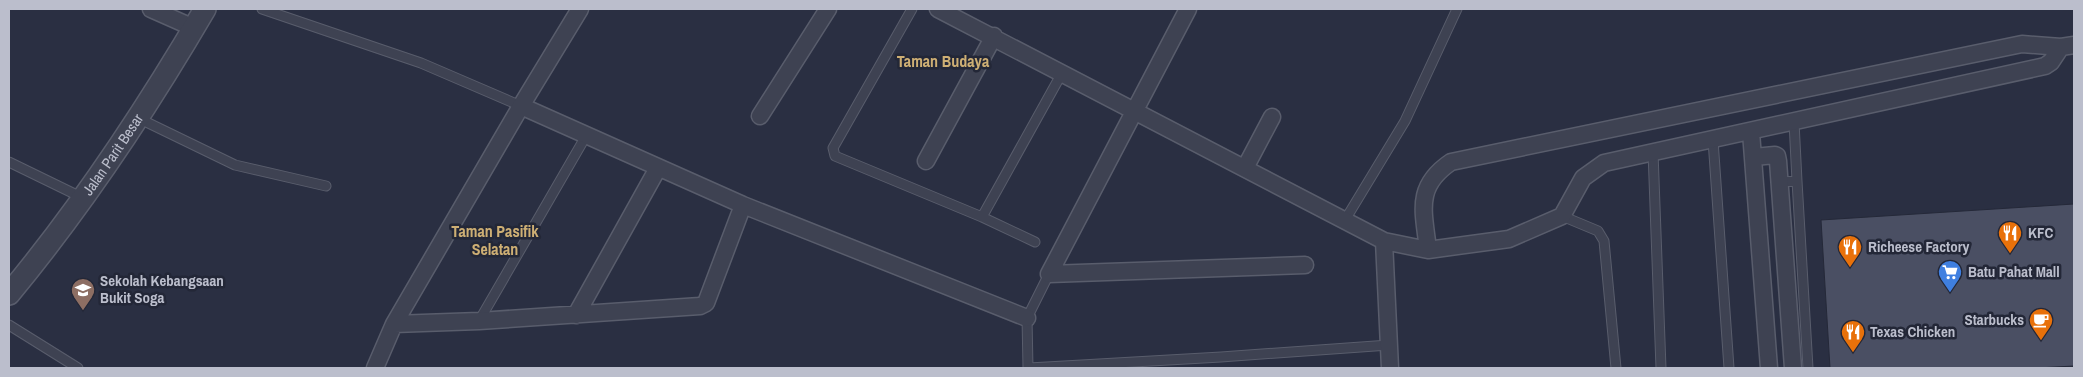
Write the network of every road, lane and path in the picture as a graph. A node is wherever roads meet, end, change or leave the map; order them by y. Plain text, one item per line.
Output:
1 (151, 9) edge
2 (205, 9) edge
3 (262, 9) edge
4 (580, 9) edge
5 (828, 9) edge
6 (912, 9) edge
7 (938, 9) edge
8 (1188, 9) edge
9 (1457, 9) edge
10 (186, 24) junction
11 (994, 36) junction
12 (2068, 46) edge
13 (1062, 73) junction
14 (521, 106) junction
15 (1134, 112) junction
16 (760, 116) dead end
17 (1272, 117) dead end
18 (138, 118) junction
19 (1794, 122) junction
20 (1751, 132) junction
21 (586, 136) junction
22 (1714, 140) junction
23 (1653, 152) junction
24 (1754, 157) junction
25 (926, 161) dead end
26 (9, 162) edge
27 (658, 168) junction
28 (1245, 168) junction
29 (1780, 182) junction
30 (1796, 182) junction
31 (326, 186) dead end
32 (83, 198) junction
33 (743, 205) junction
34 (1562, 216) junction
35 (982, 217) junction
36 (1345, 220) junction
37 (1384, 241) junction
38 (1035, 242) dead end
39 (1428, 250) junction
40 (1305, 265) dead end
41 (1049, 274) junction
42 (9, 294) edge
43 (576, 315) junction
44 (1027, 318) junction
45 (479, 322) junction
46 (394, 324) junction
47 (9, 325) edge
48 (1388, 345) junction
49 (1221, 358) junction
50 (78, 368) edge
51 (375, 368) edge
52 (1029, 368) edge
53 (1220, 368) edge
54 (1390, 368) edge
55 (1616, 368) edge
56 (1661, 368) edge
57 (1728, 368) edge
58 (1769, 368) edge
59 (1793, 368) edge
60 (1808, 368) edge

1 - 10 street
2 - 10 street, Jalan Parit Besar
3 - 14 lane
4 - 14 street
5 - 16 street
6 - 35 lane
7 - 11 street
8 - 15 street
9 - 36 lane
10 - 18 street, Jalan Parit Besar
11 - 13 street
11 - 25 street
12 - 19 street
12 - 39 street
13 - 15 street
13 - 35 lane
14 - 21 street
14 - 46 street
15 - 28 street
15 - 41 street
17 - 28 street
18 - 31 lane
18 - 32 street, Jalan Parit Besar
19 - 20 street
19 - 30 lane
20 - 22 street
20 - 24 street
21 - 27 street
21 - 45 lane
22 - 23 street
22 - 57 lane
23 - 34 street
23 - 56 lane
24 - 29 street
24 - 58 street
26 - 32 lane
27 - 33 street
27 - 43 street
28 - 36 street
29 - 30 lane
29 - 59 street
30 - 60 lane
32 - 42 street, Jalan Parit Besar
33 - 43 street
33 - 44 street
34 - 39 street
34 - 55 lane
35 - 38 lane
36 - 37 street
37 - 39 street
37 - 48 street
40 - 41 street
41 - 44 lane
43 - 45 street
44 - 52 lane
45 - 46 street
46 - 51 street
47 - 50 lane
48 - 49 lane
48 - 54 street
49 - 52 lane
49 - 53 lane

